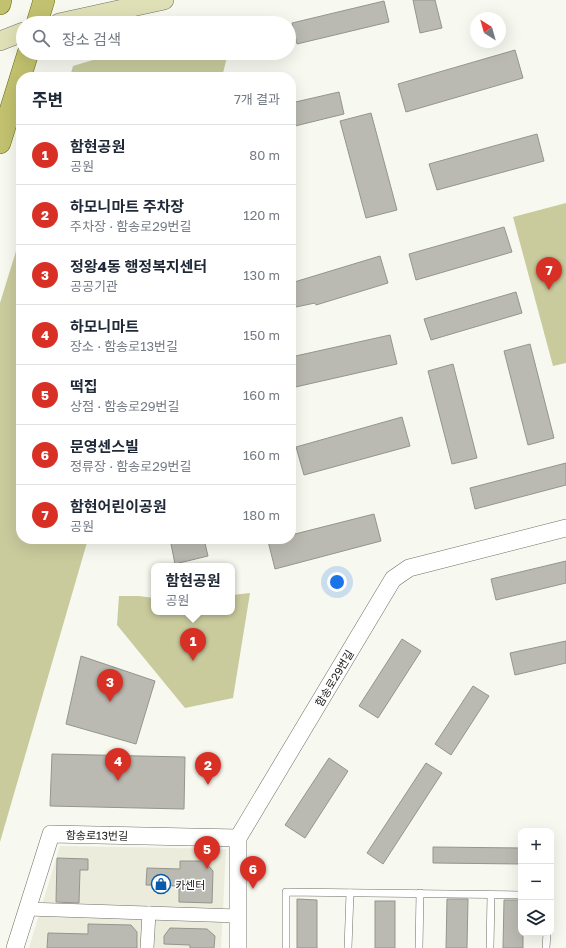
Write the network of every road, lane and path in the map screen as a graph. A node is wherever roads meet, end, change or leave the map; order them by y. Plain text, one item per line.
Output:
1 (1, 0) edge
2 (44, 0) edge
3 (164, 0) edge
4 (0, 4) edge
5 (39, 16) edge
6 (91, 16) edge
7 (16, 35) edge
8 (0, 41) edge
9 (26, 60) edge
10 (22, 72) edge
11 (16, 92) edge
12 (0, 143) edge
13 (566, 528) edge
14 (238, 838) junction
15 (350, 893) junction
16 (420, 894) junction
17 (491, 895) junction
18 (518, 895) edge
19 (27, 909) junction
20 (149, 913) junction
21 (238, 916) junction
22 (547, 936) edge
23 (15, 948) edge
24 (147, 948) edge
25 (238, 948) edge
26 (286, 948) edge
27 (348, 948) edge
28 (419, 948) edge
29 (490, 948) edge
30 (546, 948) edge

1 - 4 main road
2 - 5 main road
3 - 6 main road
7 - 8 main road
9 - 10 main road
11 - 12 main road
13 - 14 street, 함송로29번길
14 - 19 street, 함송로13번길
14 - 21 street
15 - 16 lane
15 - 26 lane
15 - 27 lane
16 - 17 lane
16 - 28 lane
17 - 18 lane
17 - 29 lane
19 - 20 street
19 - 23 street, 함송로13번길
20 - 21 street
20 - 24 street
21 - 25 street
22 - 30 lane

